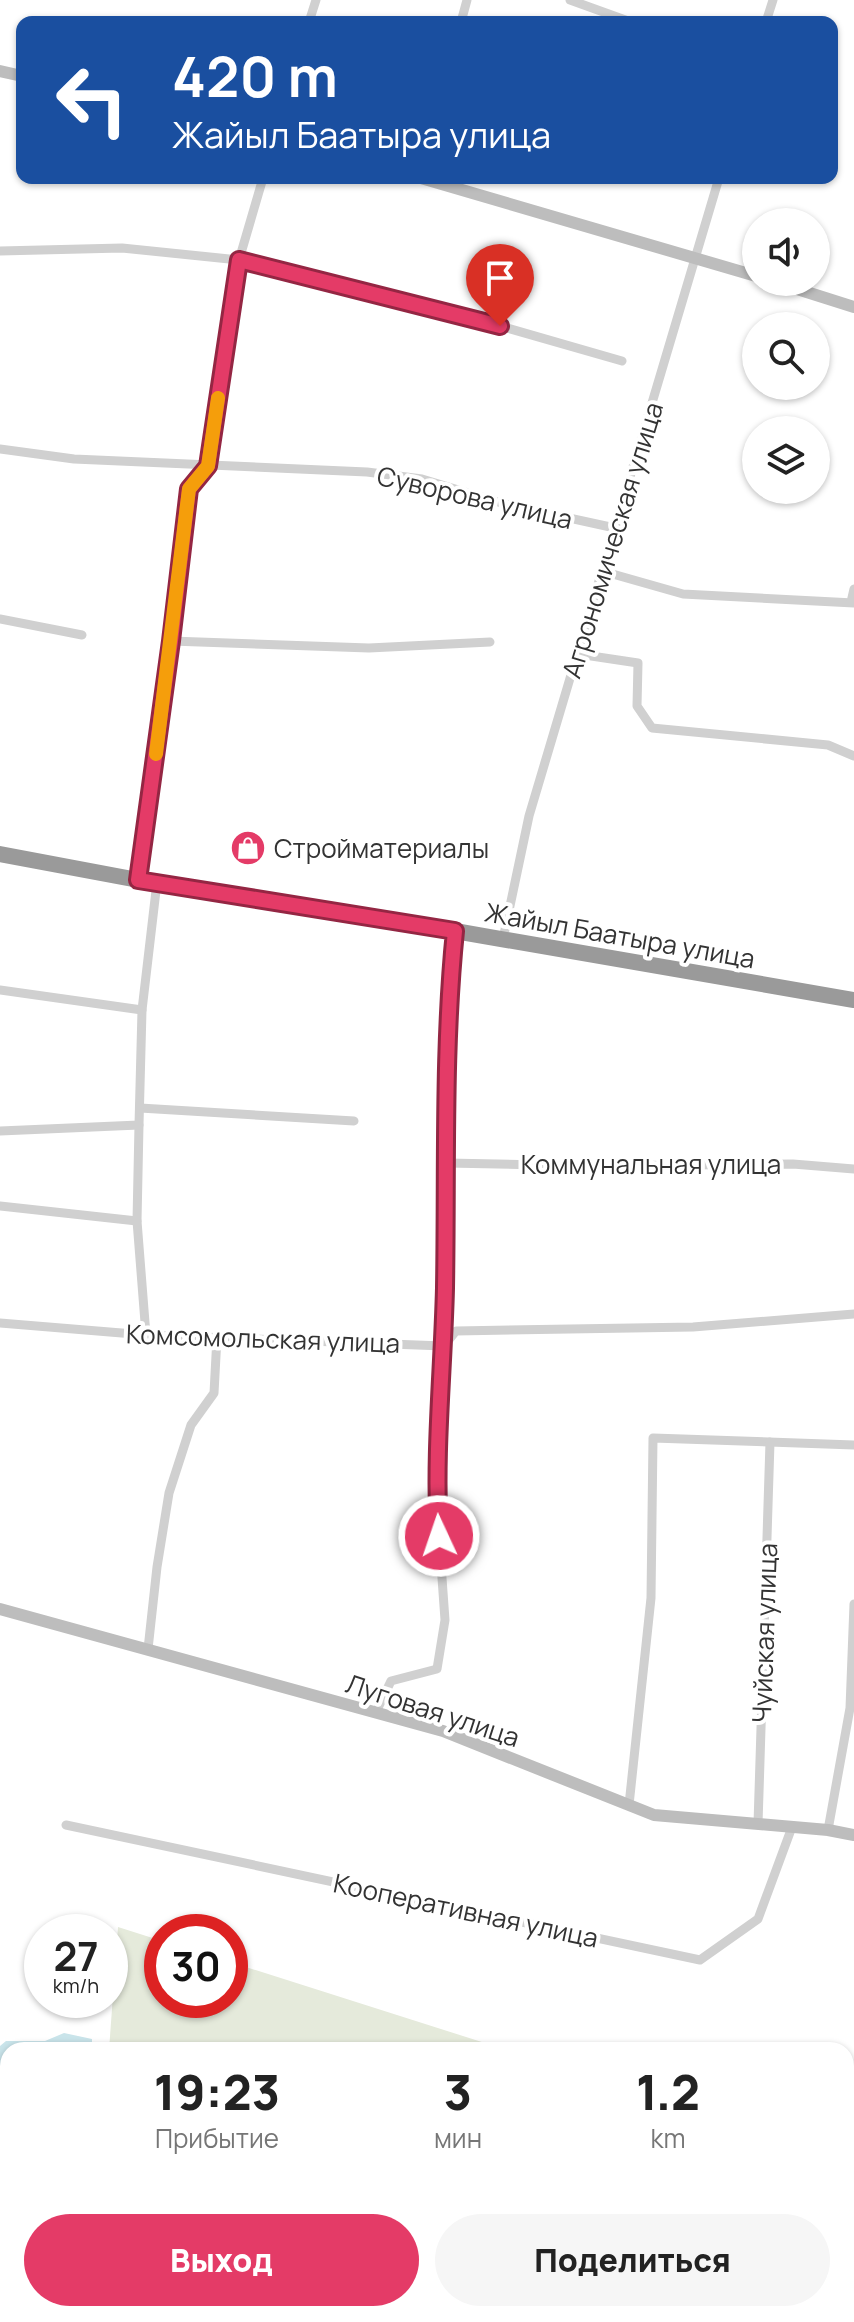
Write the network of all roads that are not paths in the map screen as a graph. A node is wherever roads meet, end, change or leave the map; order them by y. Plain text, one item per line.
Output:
1 (570, 0) edge
2 (614, 16) edge
3 (261, 184) edge
4 (442, 184) edge
5 (717, 184) edge
6 (0, 251) edge
7 (696, 257) junction
8 (239, 260) junction
9 (742, 272) edge
10 (819, 296) edge
11 (854, 307) edge
12 (622, 361) dead end
13 (0, 449) edge
14 (208, 466) junction
15 (615, 528) junction
16 (602, 571) junction
17 (854, 589) edge
18 (852, 603) edge
19 (0, 619) edge
20 (82, 635) dead end
21 (171, 641) junction
22 (490, 642) dead end
23 (578, 654) junction
24 (854, 756) edge
25 (0, 854) edge
26 (138, 880) junction
27 (157, 882) junction
28 (455, 931) junction
29 (503, 939) junction
30 (0, 990) edge
31 (854, 1000) edge
32 (142, 1010) junction
33 (140, 1108) junction
34 (354, 1121) dead end
35 (139, 1125) junction
36 (0, 1131) edge
37 (447, 1163) junction
38 (854, 1169) edge
39 (0, 1206) edge
40 (137, 1221) junction
41 (854, 1314) edge
42 (0, 1323) edge
43 (146, 1335) junction
44 (217, 1337) junction
45 (444, 1346) junction
46 (770, 1442) junction
47 (854, 1445) edge
48 (854, 1604) edge
49 (0, 1609) edge
50 (148, 1649) junction
51 (376, 1712) junction
52 (629, 1805) junction
53 (758, 1824) junction
54 (66, 1825) dead end
55 (792, 1827) junction
56 (828, 1830) junction
57 (854, 1835) edge

1 - 2 street
3 - 8 street
4 - 7 street
5 - 7 street, Агрономическая улица
6 - 8 street
7 - 9 street
7 - 15 street, Агрономическая улица
8 - 12 street
8 - 14 street
10 - 11 street
13 - 14 street, Суворова улица
14 - 15 street, Суворова улица
14 - 21 street
15 - 16 street, Агрономическая улица
16 - 18 street
16 - 23 street, Агрономическая улица
17 - 18 street
19 - 20 street
21 - 22 street
21 - 26 street
23 - 24 street
23 - 29 street, Агрономическая улица
25 - 26 highway, Жайыл Баатыра улица
26 - 27 highway, Жайыл Баатыра улица
27 - 28 highway, Жайыл Баатыра улица
27 - 32 street
28 - 29 highway, Жайыл Баатыра улица
28 - 37 street
29 - 31 highway, Жайыл Баатыра улица
30 - 32 street
32 - 33 street
33 - 34 street
33 - 35 street
35 - 36 street
35 - 40 street
37 - 38 street, Коммунальная улица
37 - 45 street
39 - 40 street
40 - 43 street
41 - 45 street, Комсомольская улица
42 - 43 street, Комсомольская улица
43 - 44 street, Комсомольская улица
44 - 45 street, Комсомольская улица
44 - 50 street
45 - 51 street
46 - 47 street
46 - 52 street
46 - 53 street, Чуйская улица
48 - 56 street
49 - 50 street, Луговая улица
50 - 51 street, Луговая улица
51 - 52 street, Луговая улица
52 - 53 street, Луговая улица
53 - 55 street, Луговая улица
54 - 55 street, Кооперативная улица
55 - 56 street, Луговая улица
56 - 57 street, Луговая улица

